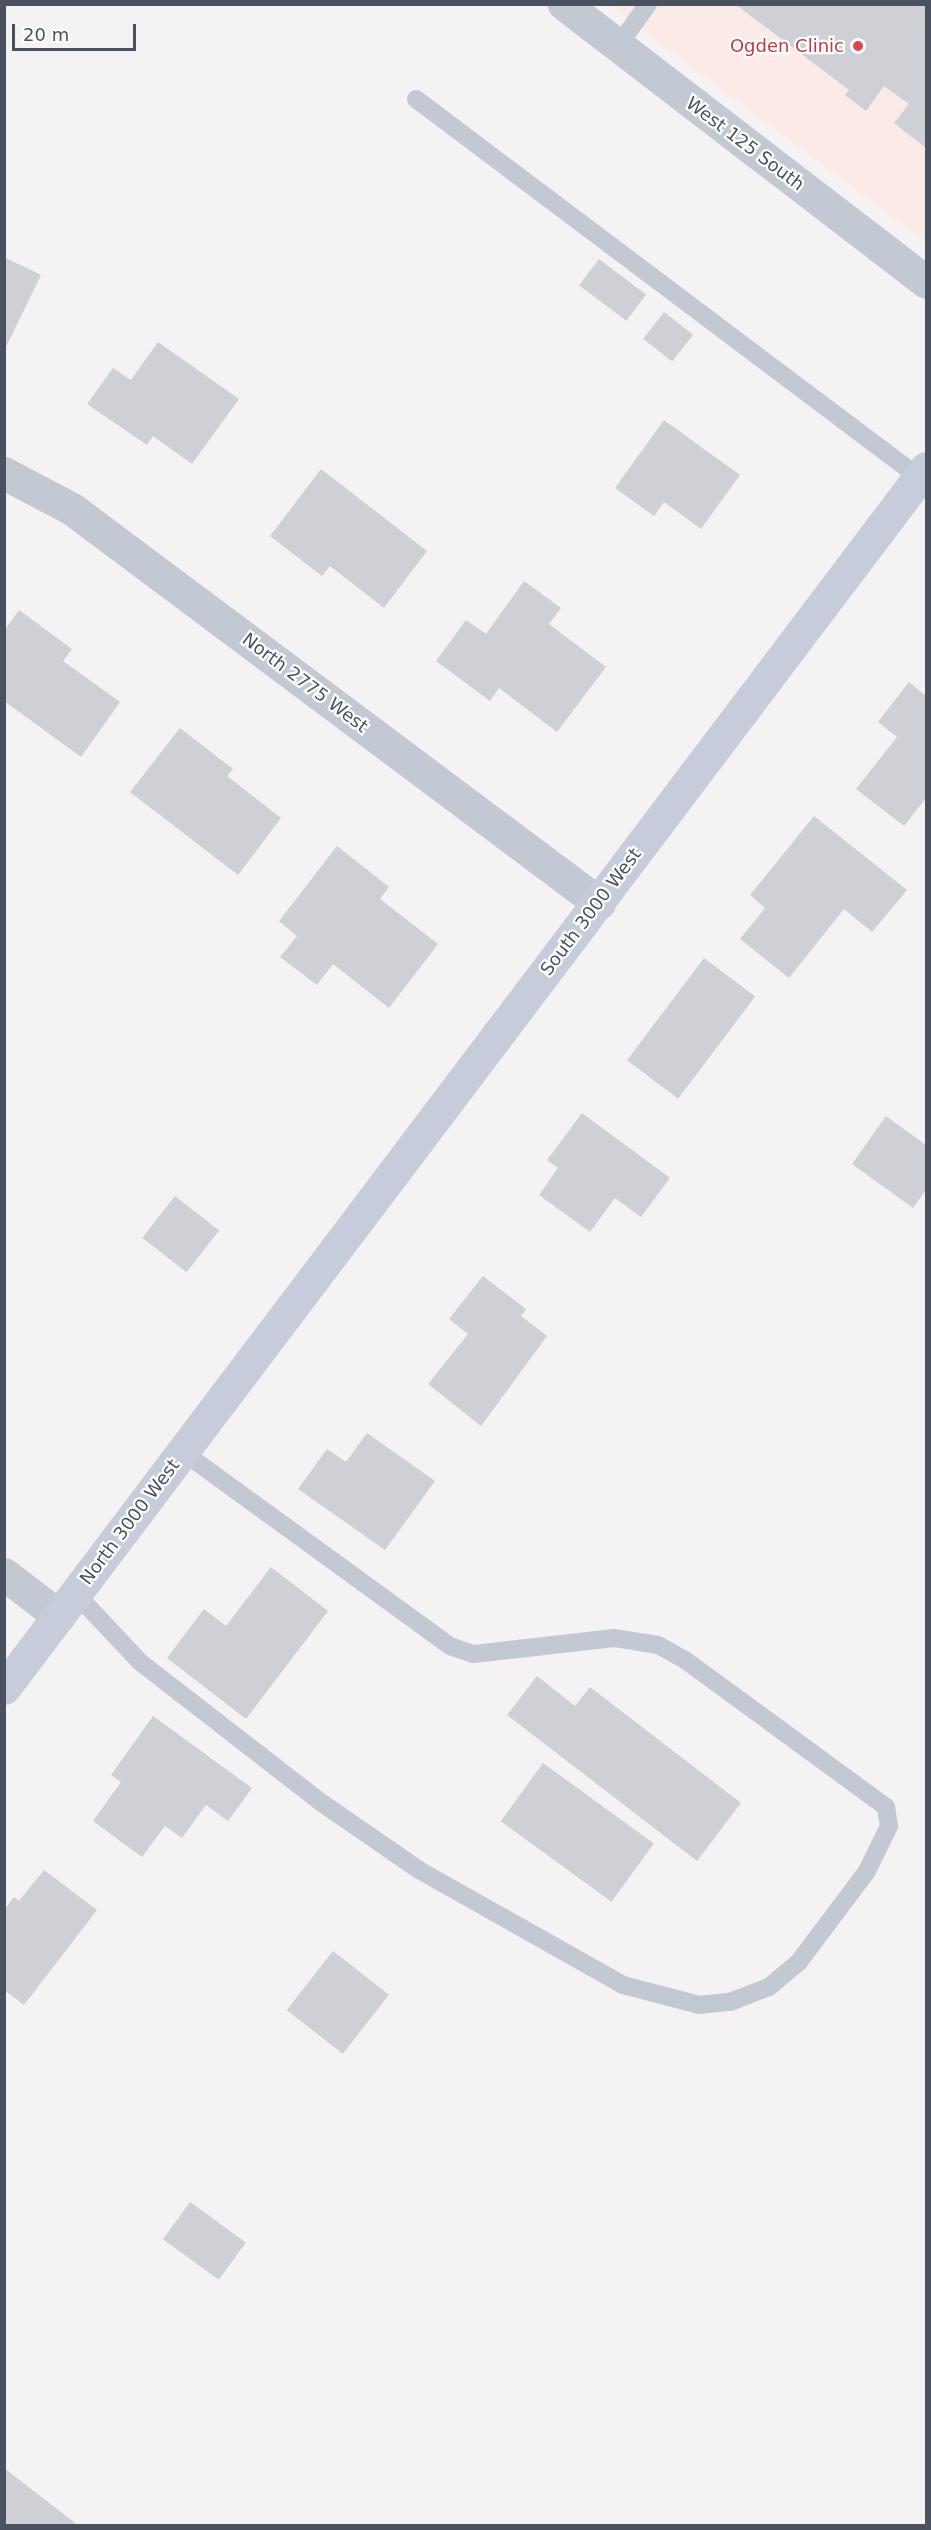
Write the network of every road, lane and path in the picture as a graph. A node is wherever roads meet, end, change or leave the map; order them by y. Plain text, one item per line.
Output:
1 (564, 4) edge
2 (648, 4) edge
3 (618, 46) junction
4 (416, 99) dead end
5 (927, 282) edge
6 (4, 473) edge
7 (923, 473) edge
8 (599, 903) junction
9 (256, 1356) joint
10 (183, 1452) junction
11 (4, 1574) edge
12 (68, 1605) junction
13 (4, 1688) edge

1 - 3 street, West 125 South
2 - 3 lane
3 - 5 street, West 125 South
4 - 7 lane
6 - 8 street, North 2775 West
7 - 8 main road, South 3000 West
8 - 9 main road, South 3000 West
9 - 10 main road, North 3000 West
10 - 12 main road, North 3000 West
10 - 12 lane
11 - 12 street
12 - 13 main road, North 3000 West

